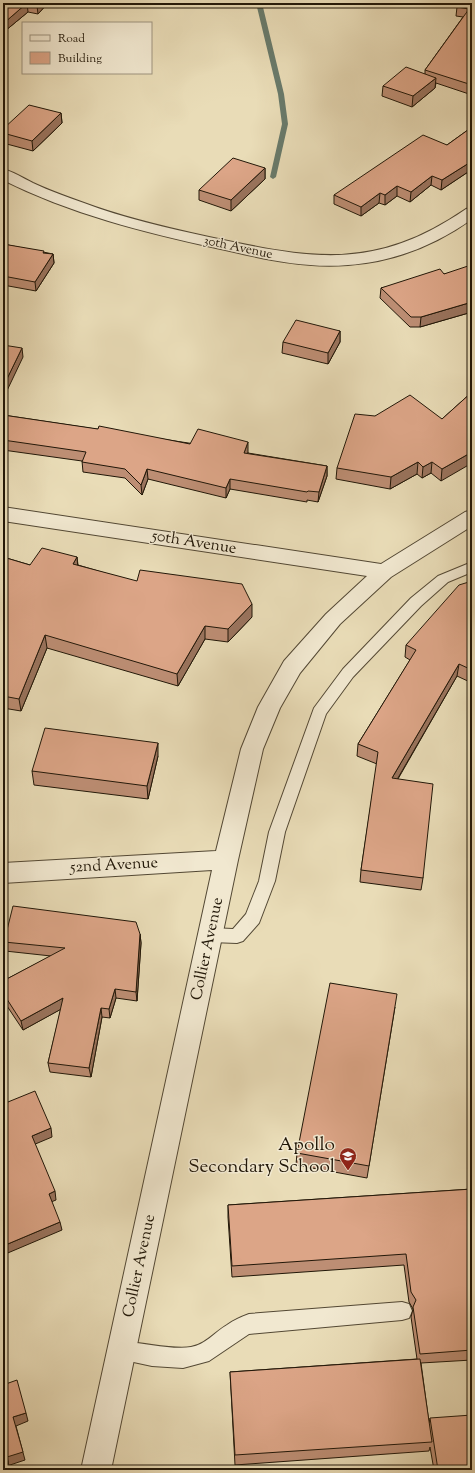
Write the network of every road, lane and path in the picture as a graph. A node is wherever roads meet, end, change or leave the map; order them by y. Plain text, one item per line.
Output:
1 (3, 174) edge
2 (472, 212) edge
3 (3, 514) edge
4 (471, 520) edge
5 (472, 567) edge
6 (384, 572) junction
7 (226, 860) junction
8 (3, 873) edge
9 (211, 935) junction
10 (402, 1311) dead end
11 (122, 1351) junction
12 (96, 1470) edge

1 - 2 street, 30th Avenue
3 - 6 street, 50th Avenue
4 - 6 street, Collier Avenue
5 - 9 lane
6 - 7 street, Collier Avenue
7 - 8 street, 52nd Avenue
7 - 9 street, Collier Avenue
9 - 11 street, Collier Avenue
10 - 11 lane
11 - 12 street, Collier Avenue

